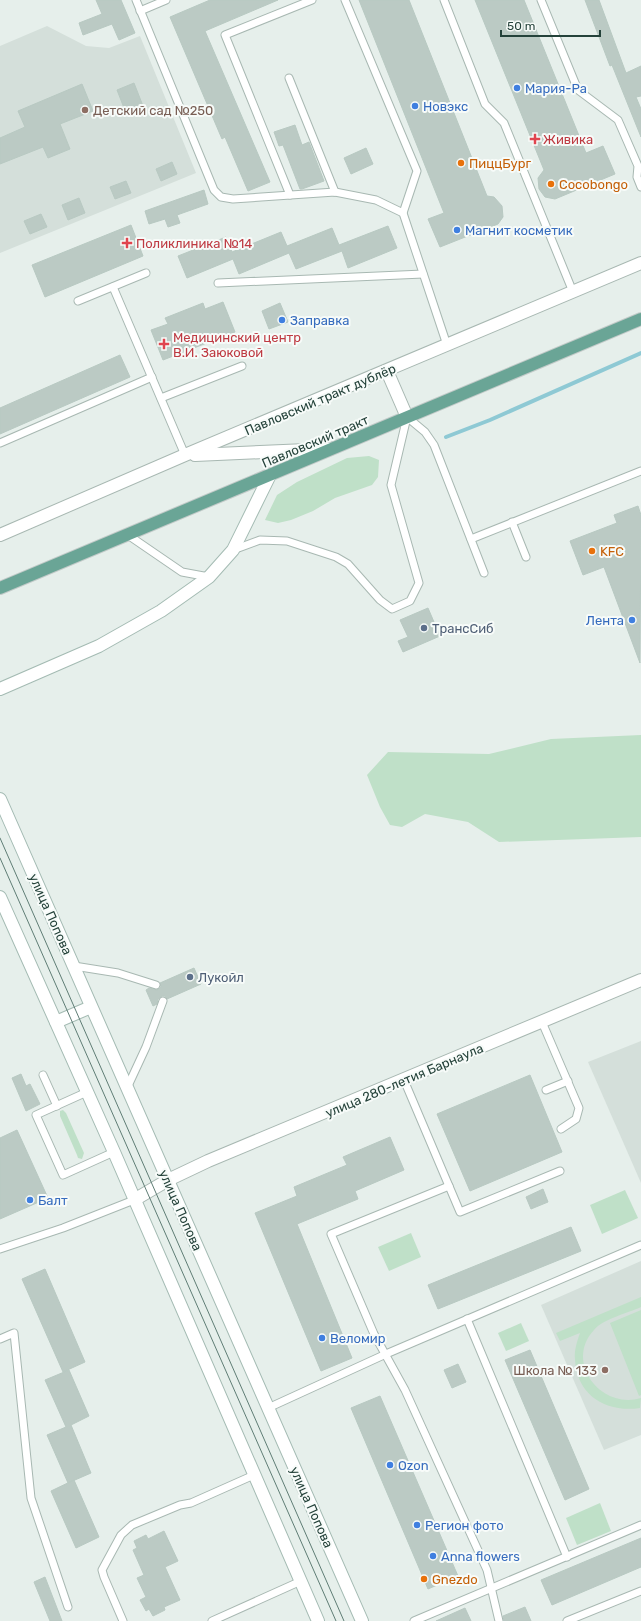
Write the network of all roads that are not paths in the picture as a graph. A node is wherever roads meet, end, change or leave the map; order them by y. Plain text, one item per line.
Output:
1 (136, 0) edge
2 (166, 0) edge
3 (312, 0) edge
4 (345, 0) edge
5 (444, 0) edge
6 (541, 0) edge
7 (140, 11) junction
8 (289, 78) dead end
9 (639, 166) edge
10 (641, 187) edge
11 (335, 192) junction
12 (290, 195) junction
13 (403, 213) junction
14 (641, 263) edge
15 (146, 273) dead end
16 (423, 274) junction
17 (218, 284) dead end
18 (113, 286) junction
19 (573, 292) junction
20 (78, 301) dead end
21 (641, 318) edge
22 (447, 345) junction
23 (242, 366) dead end
24 (387, 371) junction
25 (152, 378) junction
26 (161, 398) junction
27 (407, 417) junction
28 (0, 443) edge
29 (333, 449) junction
30 (185, 455) junction
31 (641, 471) edge
32 (270, 475) junction
33 (512, 522) junction
34 (0, 535) edge
35 (128, 535) junction
36 (471, 538) junction
37 (233, 550) junction
38 (526, 557) dead end
39 (484, 573) dead end
40 (209, 577) junction
41 (0, 588) edge
42 (0, 688) edge
43 (0, 799) edge
44 (0, 897) edge
45 (74, 966) junction
46 (641, 980) edge
47 (156, 985) dead end
48 (163, 1001) dead end
49 (91, 1007) junction
50 (56, 1022) junction
51 (542, 1022) junction
52 (43, 1076) dead end
53 (404, 1080) junction
54 (568, 1081) junction
55 (127, 1088) junction
56 (546, 1090) dead end
57 (87, 1092) junction
58 (57, 1106) junction
59 (561, 1129) dead end
60 (114, 1152) junction
61 (560, 1171) dead end
62 (168, 1180) junction
63 (449, 1186) junction
64 (134, 1200) junction
65 (641, 1245) edge
66 (0, 1249) edge
67 (467, 1319) junction
68 (0, 1339) edge
69 (386, 1354) junction
70 (268, 1408) junction
71 (254, 1475) junction
72 (641, 1526) edge
73 (567, 1556) junction
74 (301, 1581) junction
75 (491, 1589) junction
76 (641, 1591) edge
77 (68, 1607) dead end
78 (123, 1621) edge
79 (212, 1621) edge
80 (318, 1621) edge
81 (362, 1621) edge
82 (414, 1621) edge
83 (499, 1621) edge
84 (567, 1621) edge

1 - 7 lane
2 - 7 lane
3 - 12 lane
4 - 13 lane
5 - 19 lane
6 - 9 lane
7 - 12 lane
8 - 11 lane
9 - 10 lane
11 - 12 lane
11 - 13 lane
13 - 16 lane
14 - 19 main road, Павловский тракт дублёр
15 - 18 lane
16 - 17 lane
16 - 22 lane
18 - 20 lane
18 - 25 lane
19 - 22 main road, Павловский тракт дублёр
21 - 27 main road, Павловский тракт
22 - 24 main road, Павловский тракт дублёр
23 - 26 lane
24 - 27 main road
24 - 30 main road, Павловский тракт дублёр
25 - 26 lane
25 - 28 lane
26 - 30 lane
27 - 29 main road, Павловский тракт
27 - 36 lane
27 - 37 lane
29 - 30 main road
29 - 32 main road, Павловский тракт
30 - 34 main road, Павловский тракт дублёр
31 - 33 lane
32 - 35 main road, Павловский тракт
32 - 37 main road
33 - 36 lane
33 - 38 lane
35 - 40 lane
35 - 41 main road, Павловский тракт
36 - 39 lane
37 - 40 main road
40 - 42 main road
43 - 45 main road, улица Попова
44 - 50 main road
45 - 47 lane
45 - 49 main road, улица Попова
46 - 51 main road, улица 280-летия Барнаула
48 - 55 lane
49 - 50 main road
49 - 55 main road, улица Попова
50 - 57 main road
51 - 53 main road, улица 280-летия Барнаула
51 - 54 lane
52 - 58 lane
53 - 62 main road, улица 280-летия Барнаула
53 - 63 lane
54 - 56 lane
54 - 59 lane
55 - 62 main road, улица Попова
57 - 58 lane
57 - 60 main road
58 - 60 lane
60 - 64 main road
61 - 63 lane
62 - 64 main road, улица 280-летия Барнаула
62 - 70 main road, улица Попова
63 - 69 lane
64 - 66 lane
64 - 71 main road
65 - 67 lane
67 - 69 lane
67 - 73 lane
68 - 77 lane
69 - 70 lane
69 - 75 lane
70 - 81 main road, улица Попова
71 - 74 main road
71 - 78 lane
72 - 73 lane
73 - 75 lane
74 - 79 lane
74 - 80 main road
75 - 82 lane
75 - 83 lane
76 - 84 lane

